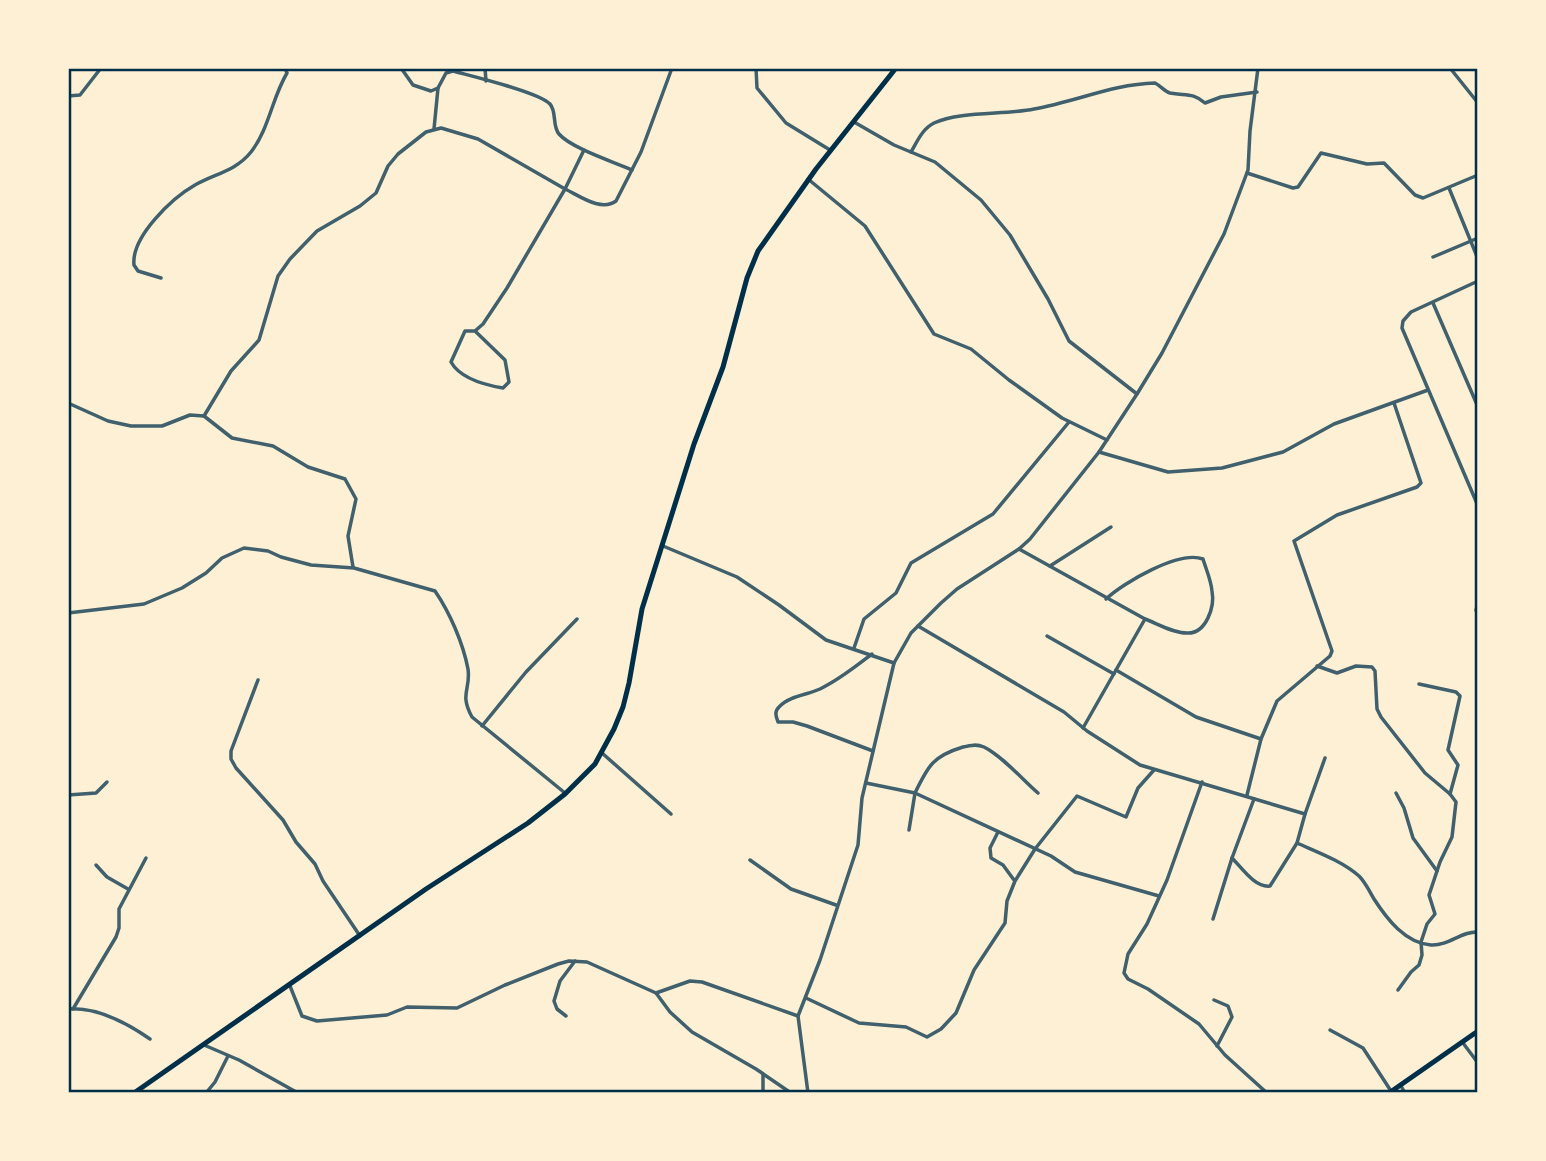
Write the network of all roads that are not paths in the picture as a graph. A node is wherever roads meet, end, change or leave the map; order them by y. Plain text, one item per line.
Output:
1 (101, 68) edge
2 (285, 68) edge
3 (401, 68) edge
4 (485, 68) edge
5 (672, 68) edge
6 (756, 68) edge
7 (896, 68) edge
8 (1258, 68) edge
9 (1450, 68) edge
10 (486, 81) junction
11 (438, 88) junction
12 (1257, 92) junction
13 (68, 96) edge
14 (1478, 103) edge
15 (854, 122) junction
16 (435, 129) junction
17 (584, 149) junction
18 (830, 150) junction
19 (911, 152) junction
20 (632, 170) junction
21 (1247, 173) junction
22 (1478, 174) edge
23 (808, 179) junction
24 (1449, 188) junction
25 (565, 189) junction
26 (1478, 237) edge
27 (1470, 241) junction
28 (1433, 257) dead end
29 (1478, 259) edge
30 (161, 278) dead end
31 (1478, 281) edge
32 (1433, 302) junction
33 (475, 331) junction
34 (1428, 390) junction
35 (1137, 394) junction
36 (68, 402) edge
37 (1394, 403) junction
38 (1478, 407) edge
39 (204, 416) junction
40 (1069, 422) junction
41 (1107, 440) junction
42 (1099, 452) junction
43 (1478, 506) edge
44 (1111, 527) dead end
45 (663, 546) junction
46 (1019, 549) junction
47 (1051, 566) junction
48 (354, 568) junction
49 (1106, 599) junction
50 (1478, 603) edge
51 (68, 613) edge
52 (1478, 616) edge
53 (577, 619) dead end
54 (1145, 620) junction
55 (918, 626) junction
56 (1047, 636) dead end
57 (854, 648) junction
58 (872, 654) junction
59 (894, 663) junction
60 (1317, 666) junction
61 (1115, 672) junction
62 (258, 680) dead end
63 (1419, 684) dead end
64 (482, 726) junction
65 (1083, 728) junction
66 (1261, 739) junction
67 (874, 751) junction
68 (602, 752) junction
69 (1325, 758) dead end
70 (1154, 770) junction
71 (107, 782) dead end
72 (1202, 782) junction
73 (866, 783) junction
74 (915, 793) junction
75 (1038, 793) dead end
76 (1396, 793) dead end
77 (565, 794) junction
78 (1450, 794) junction
79 (68, 795) edge
80 (1246, 796) junction
81 (1254, 799) junction
82 (671, 814) dead end
83 (1305, 814) junction
84 (909, 830) dead end
85 (998, 832) junction
86 (1297, 843) junction
87 (1035, 849) junction
88 (146, 858) dead end
89 (1232, 858) junction
90 (751, 860) dead end
91 (96, 865) dead end
92 (1437, 871) junction
93 (1015, 881) junction
94 (128, 889) junction
95 (1159, 896) junction
96 (836, 905) junction
97 (1213, 919) dead end
98 (1478, 932) edge
99 (359, 936) junction
100 (1421, 943) junction
101 (575, 961) junction
102 (290, 986) junction
103 (1398, 990) dead end
104 (656, 993) junction
105 (806, 998) junction
106 (1214, 1000) dead end
107 (71, 1009) edge
108 (566, 1016) dead end
109 (797, 1016) junction
110 (1330, 1030) dead end
111 (1478, 1031) edge
112 (149, 1040) dead end
113 (1462, 1041) junction
114 (204, 1045) junction
115 (1217, 1046) junction
116 (228, 1056) junction
117 (1478, 1063) edge
118 (763, 1074) junction
119 (1401, 1086) junction
120 (1390, 1092) edge
121 (134, 1093) edge
122 (206, 1093) edge
123 (298, 1093) edge
124 (763, 1093) edge
125 (791, 1093) edge
126 (808, 1093) edge
127 (1267, 1093) edge
128 (1405, 1093) edge

1 - 13 street
2 - 30 street
3 - 11 street
4 - 10 street
5 - 20 street
6 - 18 street
7 - 15 main road
8 - 12 street
9 - 14 street
10 - 11 street
10 - 17 street
11 - 16 street
12 - 19 street
12 - 21 street
15 - 18 main road
15 - 19 street
16 - 25 street
16 - 39 street
17 - 20 street
17 - 25 street
18 - 23 main road
19 - 35 street
20 - 25 street
21 - 24 street
21 - 35 street
22 - 24 street
23 - 40 street
23 - 45 main road
24 - 27 street
25 - 33 street
26 - 27 street
27 - 28 street
27 - 29 street
31 - 32 street
32 - 34 street
32 - 38 street
33 - 33 street
34 - 37 street
34 - 43 street
35 - 41 street
36 - 39 street
37 - 42 street
37 - 60 street
39 - 48 street
40 - 41 street
40 - 57 street
41 - 42 street
42 - 46 street
44 - 47 street
45 - 57 street
45 - 68 main road
46 - 47 street
46 - 55 street
47 - 49 street
48 - 51 street
48 - 64 street
49 - 54 street
49 - 54 street
50 - 52 street
53 - 64 street
54 - 61 street
55 - 59 street
55 - 65 street
56 - 61 street
57 - 58 street
58 - 59 street
58 - 67 street
59 - 67 street
60 - 66 street
60 - 78 street
61 - 65 street
61 - 66 street
62 - 99 street
63 - 78 street
64 - 77 street
65 - 70 street
66 - 80 street
67 - 73 street
68 - 77 main road
68 - 82 street
69 - 83 street
70 - 72 street
70 - 87 street
71 - 79 street
72 - 80 street
72 - 95 street
73 - 74 street
73 - 96 street
74 - 75 street
74 - 84 street
74 - 85 street
76 - 92 street
77 - 99 main road
78 - 92 street
80 - 81 street
81 - 83 street
81 - 89 street
83 - 86 street
85 - 87 street
85 - 93 street
86 - 89 street
86 - 100 street
87 - 93 street
87 - 95 street
88 - 94 street
89 - 97 street
90 - 96 street
91 - 94 street
92 - 100 street
93 - 105 street
94 - 107 street
95 - 115 street
96 - 105 street
98 - 100 street
99 - 102 main road
100 - 103 street
101 - 102 street
101 - 104 street
101 - 108 street
102 - 114 main road
104 - 109 street
104 - 118 street
105 - 109 street
106 - 115 street
107 - 112 street
109 - 126 street
110 - 120 street
111 - 113 main road
113 - 117 street
113 - 119 main road
114 - 116 street
114 - 121 main road
115 - 127 street
116 - 122 street
116 - 123 street
118 - 124 street
118 - 125 street
119 - 120 main road
119 - 128 street

